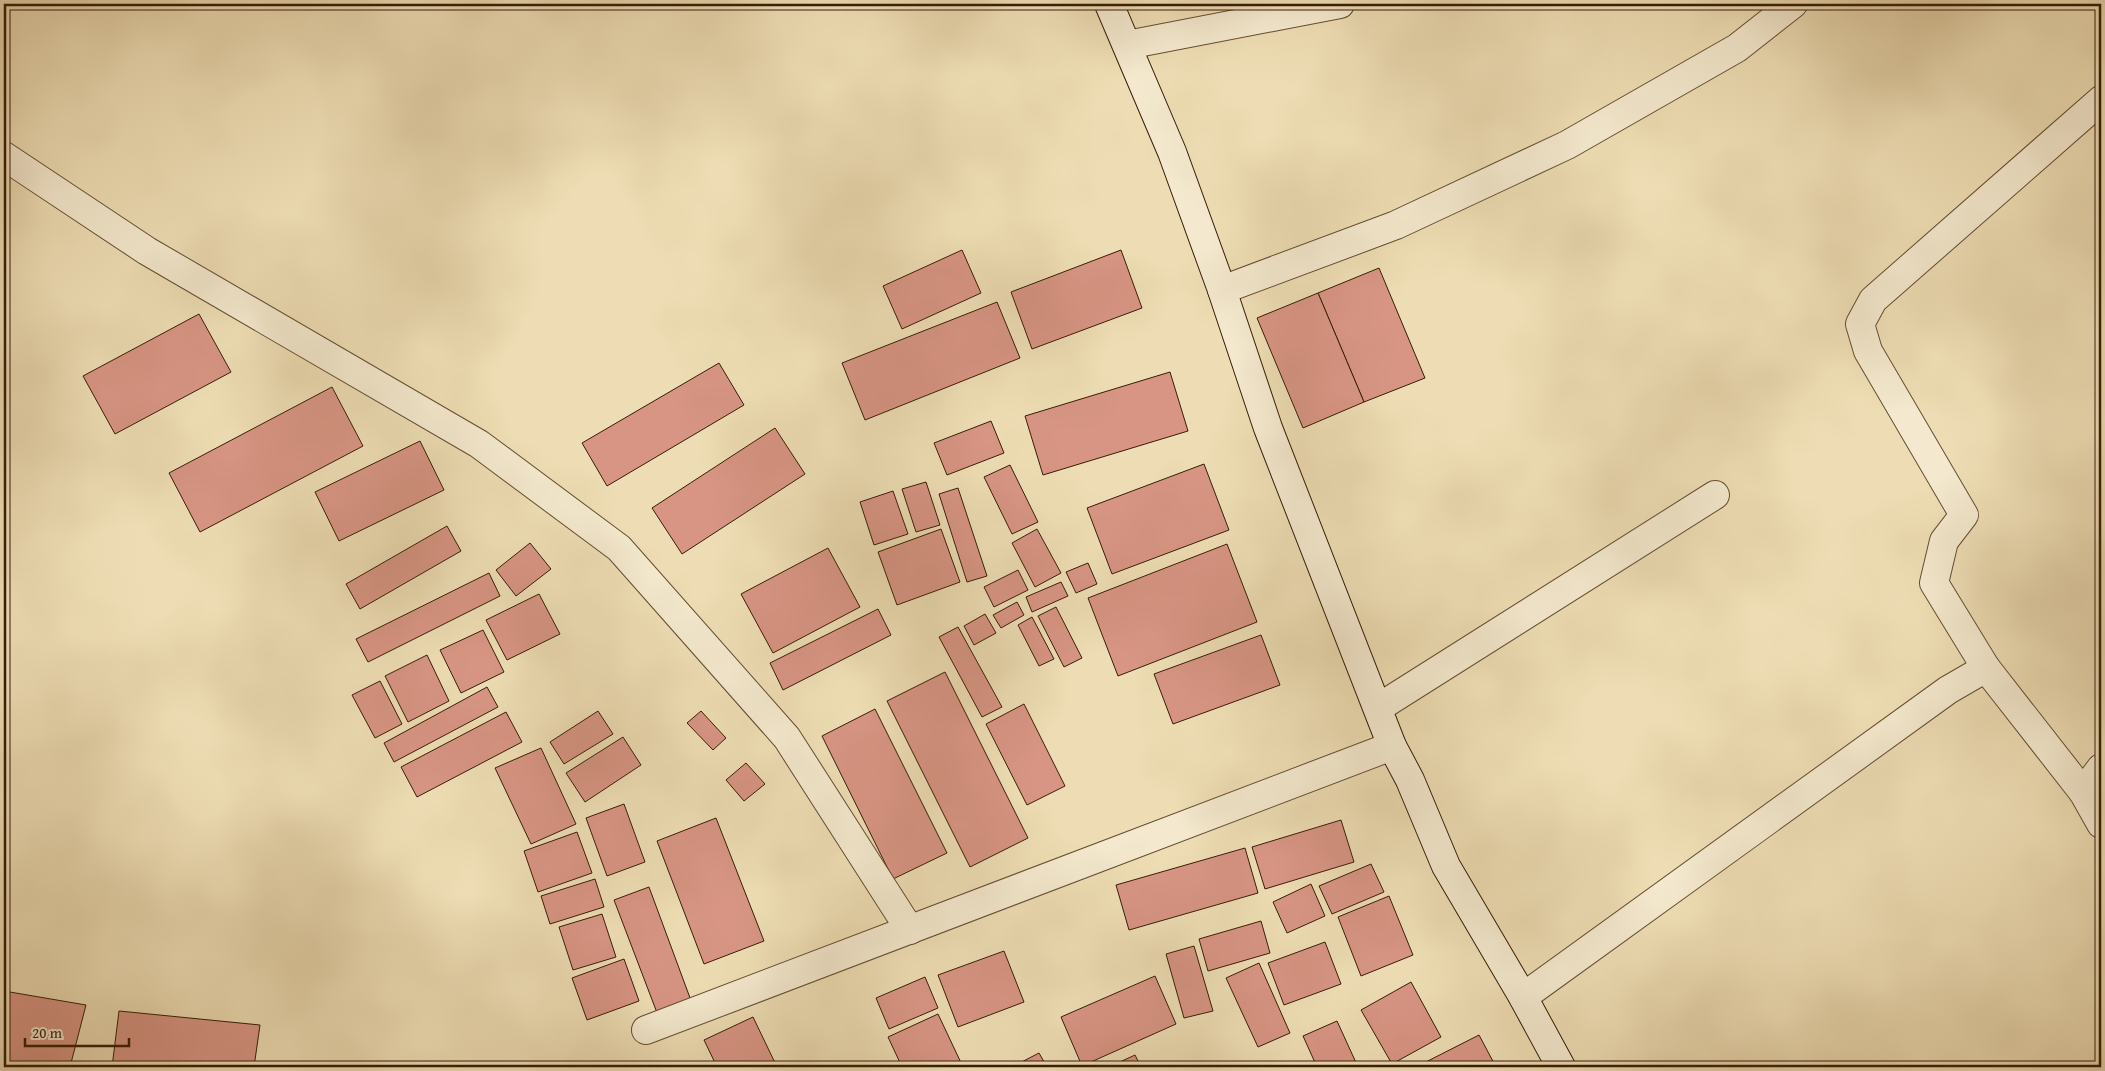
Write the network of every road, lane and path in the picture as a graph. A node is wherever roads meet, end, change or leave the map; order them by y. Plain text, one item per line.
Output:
1 (1109, 4) edge
2 (1340, 4) edge
3 (1793, 4) edge
4 (1126, 45) junction
5 (2101, 100) edge
6 (4, 156) edge
7 (1222, 290) junction
8 (1715, 494) dead end
9 (1986, 668) junction
10 (1378, 708) junction
11 (1392, 746) junction
12 (2101, 768) edge
13 (2083, 792) junction
14 (2101, 824) edge
15 (910, 930) junction
16 (1523, 997) junction
17 (646, 1030) dead end
18 (1561, 1067) edge

1 - 4 street
2 - 4 street
3 - 7 street
4 - 7 street
5 - 9 street
6 - 15 street
7 - 10 street
8 - 10 street
9 - 13 street
9 - 16 street
10 - 11 street
11 - 15 street
11 - 16 street
12 - 13 street
13 - 14 street
15 - 17 street
16 - 18 street

